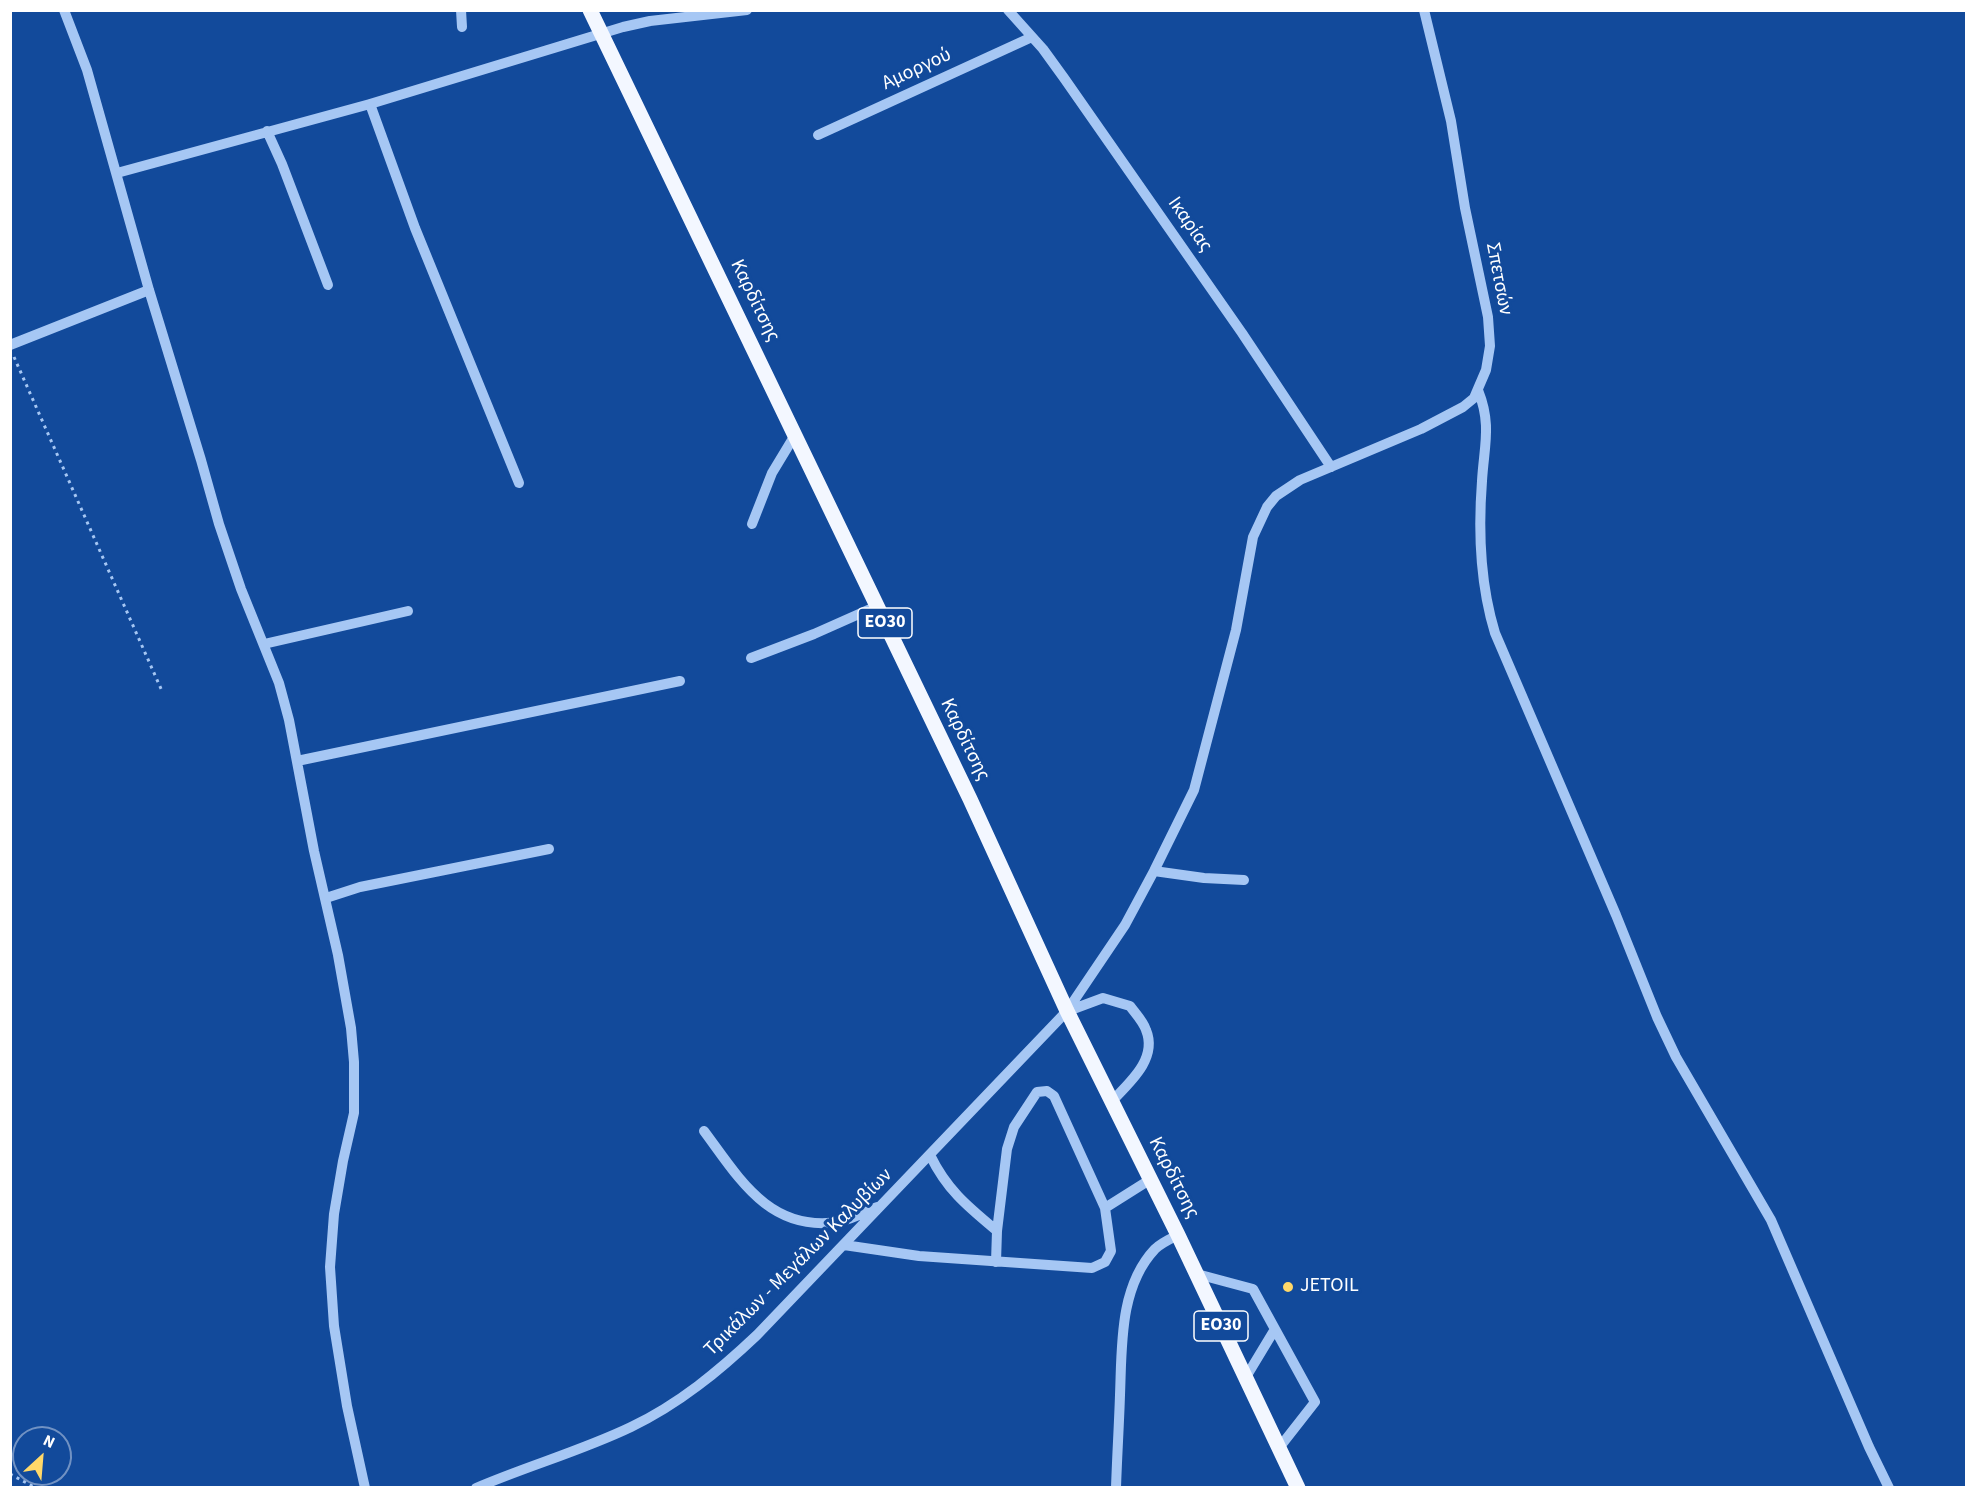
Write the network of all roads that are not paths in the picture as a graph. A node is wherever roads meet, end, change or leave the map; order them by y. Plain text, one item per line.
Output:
1 (64, 10) edge
2 (461, 10) edge
3 (590, 10) edge
4 (747, 10) edge
5 (1008, 10) edge
6 (1424, 10) edge
7 (462, 27) dead end
8 (602, 35) junction
9 (1032, 37) junction
10 (370, 104) junction
11 (267, 131) junction
12 (818, 135) dead end
13 (117, 173) junction
14 (328, 285) dead end
15 (149, 290) junction
16 (10, 345) edge
17 (1478, 390) junction
18 (795, 435) junction
19 (1331, 467) junction
20 (519, 483) dead end
21 (752, 524) dead end
22 (877, 606) junction
23 (408, 611) dead end
24 (264, 644) junction
25 (751, 658) dead end
26 (681, 681) dead end
27 (297, 761) junction
28 (549, 849) dead end
29 (1154, 871) junction
30 (1244, 880) dead end
31 (326, 898) junction
32 (1067, 1011) junction
33 (1111, 1102) junction
34 (704, 1131) dead end
35 (930, 1155) junction
36 (1151, 1179) junction
37 (883, 1204) junction
38 (1105, 1209) junction
39 (996, 1231) junction
40 (1179, 1235) junction
41 (844, 1245) junction
42 (996, 1262) junction
43 (1197, 1274) junction
44 (1275, 1329) junction
45 (1246, 1377) junction
46 (1280, 1448) junction
47 (365, 1488) edge
48 (476, 1488) edge
49 (1116, 1488) edge
50 (1298, 1488) edge
51 (1889, 1488) edge

1 - 13 street
2 - 7 street
3 - 8 main road, Καρδίτσης / ΕΟ30
4 - 8 street
5 - 9 street, Ικαρίας
6 - 17 street, Σπετσών
8 - 10 street
8 - 18 main road, Καρδίτσης / ΕΟ30
9 - 12 street, Αμοργού
9 - 19 street, Ικαρίας
10 - 11 street
10 - 20 street
11 - 13 street
11 - 14 street
13 - 15 street
15 - 16 street
15 - 24 street
17 - 19 street, Σπετσών
17 - 51 street
18 - 21 street
18 - 22 main road, Καρδίτσης / ΕΟ30
19 - 29 street, Σπετσών
22 - 25 street
22 - 32 main road, Καρδίτσης / ΕΟ30
23 - 24 street
24 - 27 street
26 - 27 street
27 - 31 street
28 - 31 street
29 - 30 street
29 - 32 street, Τρικάλων - Μεγάλων Καλυβίων
31 - 47 street
32 - 33 main road, Καρδίτσης / ΕΟ30
32 - 33 street
32 - 35 street, Τρικάλων - Μεγάλων Καλυβίων
33 - 36 main road, Καρδίτσης / ΕΟ30
34 - 37 street
35 - 37 street, Τρικάλων - Μεγάλων Καλυβίων
35 - 39 street
36 - 38 street
36 - 40 main road, Καρδίτσης / ΕΟ30
37 - 41 street, Τρικάλων - Μεγάλων Καλυβίων
38 - 39 street
38 - 42 street
39 - 42 street
40 - 43 main road, Καρδίτσης / ΕΟ30
40 - 49 street
41 - 42 street
41 - 48 street, Τρικάλων - Μεγάλων Καλυβίων
43 - 44 street
43 - 45 main road, Καρδίτσης / ΕΟ30
44 - 45 street
44 - 46 street
45 - 46 main road, Καρδίτσης / ΕΟ30
46 - 50 main road, Καρδίτσης / ΕΟ30

